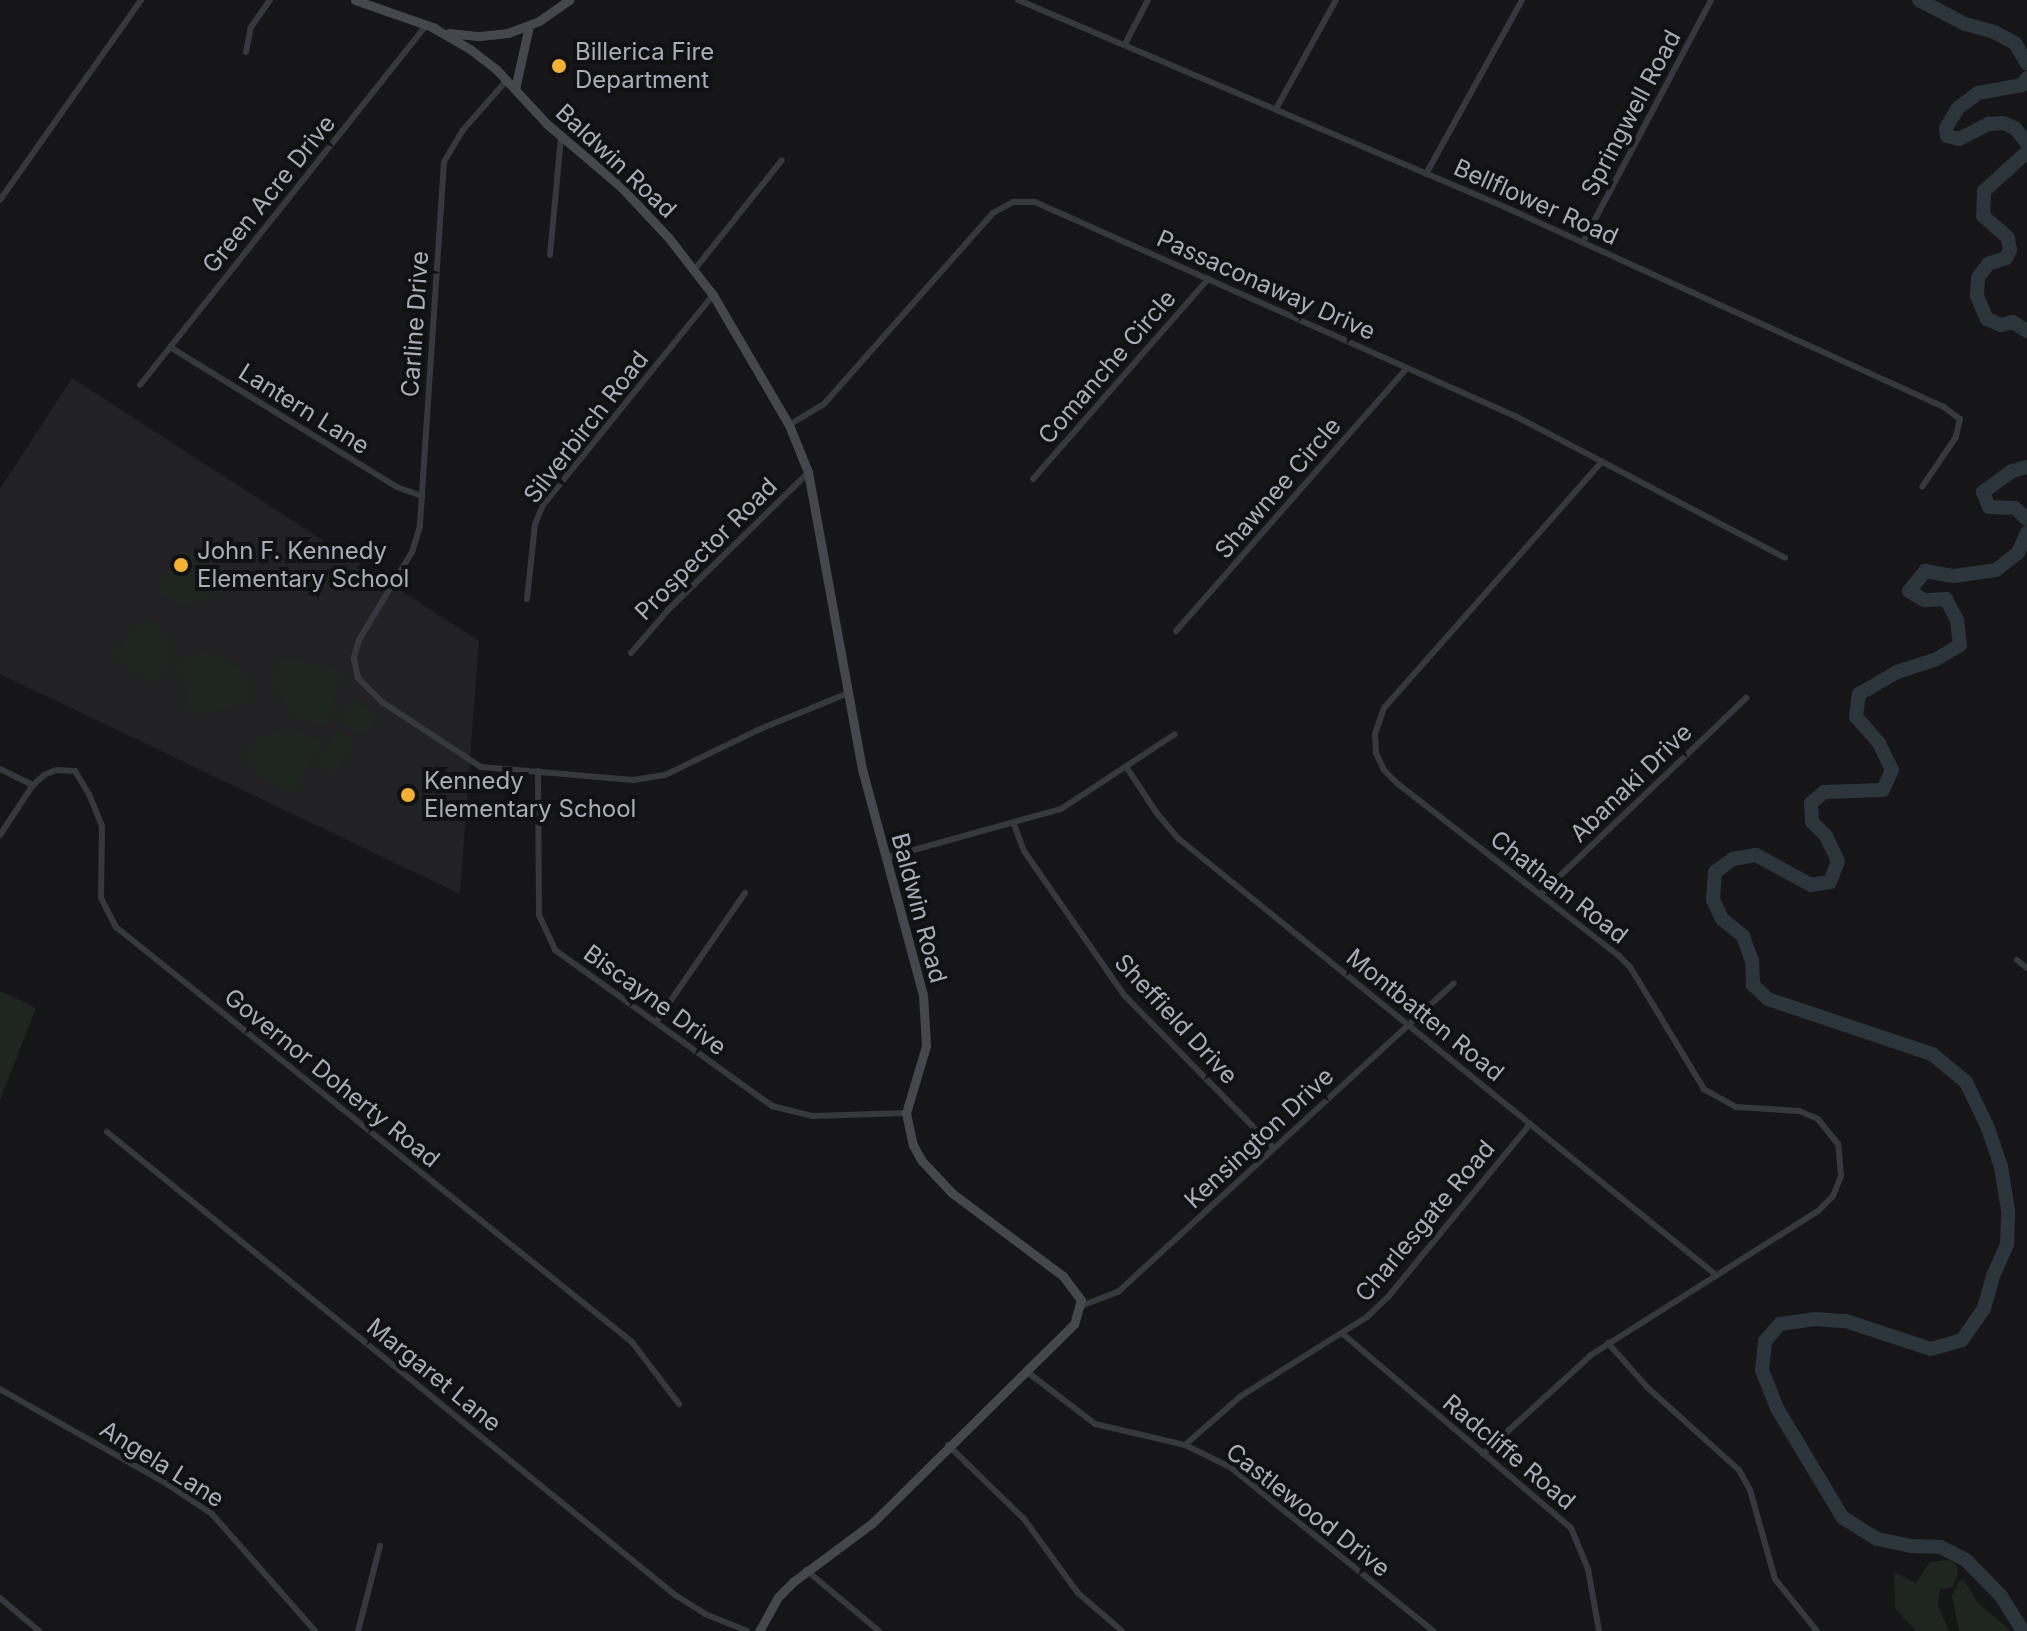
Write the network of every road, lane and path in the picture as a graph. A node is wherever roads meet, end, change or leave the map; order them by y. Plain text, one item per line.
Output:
1 (141, 0) edge
2 (270, 0) edge
3 (356, 0) edge
4 (569, 0) edge
5 (1018, 0) edge
6 (1148, 0) edge
7 (1336, 0) edge
8 (1522, 0) edge
9 (1711, 0) edge
10 (429, 26) junction
11 (529, 26) junction
12 (1125, 44) junction
13 (246, 52) dead end
14 (507, 80) junction
15 (515, 89) junction
16 (1276, 109) junction
17 (561, 137) junction
18 (782, 160) dead end
19 (1426, 174) junction
20 (0, 200) edge
21 (1583, 242) junction
22 (550, 255) dead end
23 (695, 269) junction
24 (1208, 279) junction
25 (713, 295) junction
26 (170, 347) junction
27 (1407, 368) junction
28 (140, 385) dead end
29 (789, 425) junction
30 (1602, 462) junction
31 (808, 472) junction
32 (1033, 479) dead end
33 (1922, 487) dead end
34 (422, 496) junction
35 (1785, 558) dead end
36 (527, 599) dead end
37 (1176, 631) dead end
38 (631, 653) dead end
39 (848, 693) junction
40 (1746, 698) dead end
41 (1175, 734) dead end
42 (1127, 768) junction
43 (0, 769) edge
44 (538, 771) junction
45 (33, 785) junction
46 (1014, 824) junction
47 (0, 835) edge
48 (885, 858) junction
49 (745, 893) dead end
50 (1541, 894) junction
51 (2017, 960) dead end
52 (2027, 968) edge
53 (1454, 983) dead end
54 (656, 1022) junction
55 (1409, 1025) junction
56 (906, 1113) junction
57 (1530, 1124) junction
58 (107, 1132) dead end
59 (1274, 1148) junction
60 (1716, 1275) junction
61 (1081, 1306) junction
62 (1343, 1334) junction
63 (1608, 1343) junction
64 (1026, 1371) junction
65 (0, 1389) edge
66 (679, 1404) dead end
67 (948, 1445) junction
68 (1185, 1445) junction
69 (1483, 1454) junction
70 (380, 1546) dead end
71 (806, 1570) junction
72 (0, 1598) edge
73 (39, 1631) edge
74 (315, 1631) edge
75 (358, 1631) edge
76 (747, 1631) edge
77 (759, 1631) edge
78 (879, 1631) edge
79 (1122, 1631) edge
80 (1433, 1631) edge
81 (1599, 1631) edge
82 (1817, 1631) edge

1 - 20 street
2 - 13 street
3 - 10 street
4 - 11 street
5 - 12 street, Bellflower Road
6 - 12 street
7 - 16 street
8 - 19 street
9 - 21 street, Springwell Road
10 - 11 street
10 - 14 street, Baldwin Road
10 - 26 street, Green Acre Drive
11 - 15 street
12 - 16 street, Bellflower Road
14 - 15 street, Baldwin Road
14 - 34 street, Carline Drive
15 - 17 street, Baldwin Road
16 - 19 street, Bellflower Road
17 - 22 street
17 - 23 street, Baldwin Road
18 - 23 street
19 - 21 street, Bellflower Road
21 - 33 street, Bellflower Road
23 - 25 street, Baldwin Road
24 - 27 street, Passaconaway Drive
24 - 29 street, Passaconaway Drive
24 - 32 street, Comanche Circle
25 - 29 street, Baldwin Road
25 - 36 street, Silverbirch Road
26 - 28 street, Green Acre Drive
26 - 34 street, Lantern Lane
27 - 30 street, Passaconaway Drive
27 - 37 street, Shawnee Circle
29 - 31 street, Baldwin Road
30 - 35 street, Passaconaway Drive
30 - 50 street, Chatham Road
31 - 38 street, Prospector Road
31 - 39 street, Baldwin Road
34 - 44 street, Carline Drive
39 - 44 street, Carline Drive
39 - 48 street, Baldwin Road
40 - 50 street, Abanaki Drive
41 - 42 street
42 - 46 street
42 - 55 street, Montbatten Road
43 - 45 street
44 - 54 street, Biscayne Drive
45 - 47 street
45 - 66 street, Governor Doherty Road
46 - 48 street
46 - 59 street, Sheffield Drive
48 - 56 street, Baldwin Road
49 - 54 street
50 - 60 street, Chatham Road
51 - 52 street
53 - 55 street, Kensington Drive
54 - 56 street, Biscayne Drive
55 - 57 street, Montbatten Road
55 - 59 street, Kensington Drive
56 - 61 street
57 - 60 street, Montbatten Road
57 - 62 street, Charlesgate Road
58 - 76 street, Margaret Lane
59 - 61 street, Kensington Drive
60 - 63 street, Chatham Road
61 - 64 street
62 - 68 street, Charlesgate Road
62 - 69 street, Radcliffe Road
63 - 69 street, Chatham Road
63 - 82 street
64 - 67 street
64 - 68 street, Castlewood Drive
65 - 74 street, Angela Lane
67 - 71 street
67 - 79 street
68 - 80 street, Castlewood Drive
69 - 81 street, Radcliffe Road
70 - 75 street
71 - 77 street
71 - 78 street
72 - 73 street

